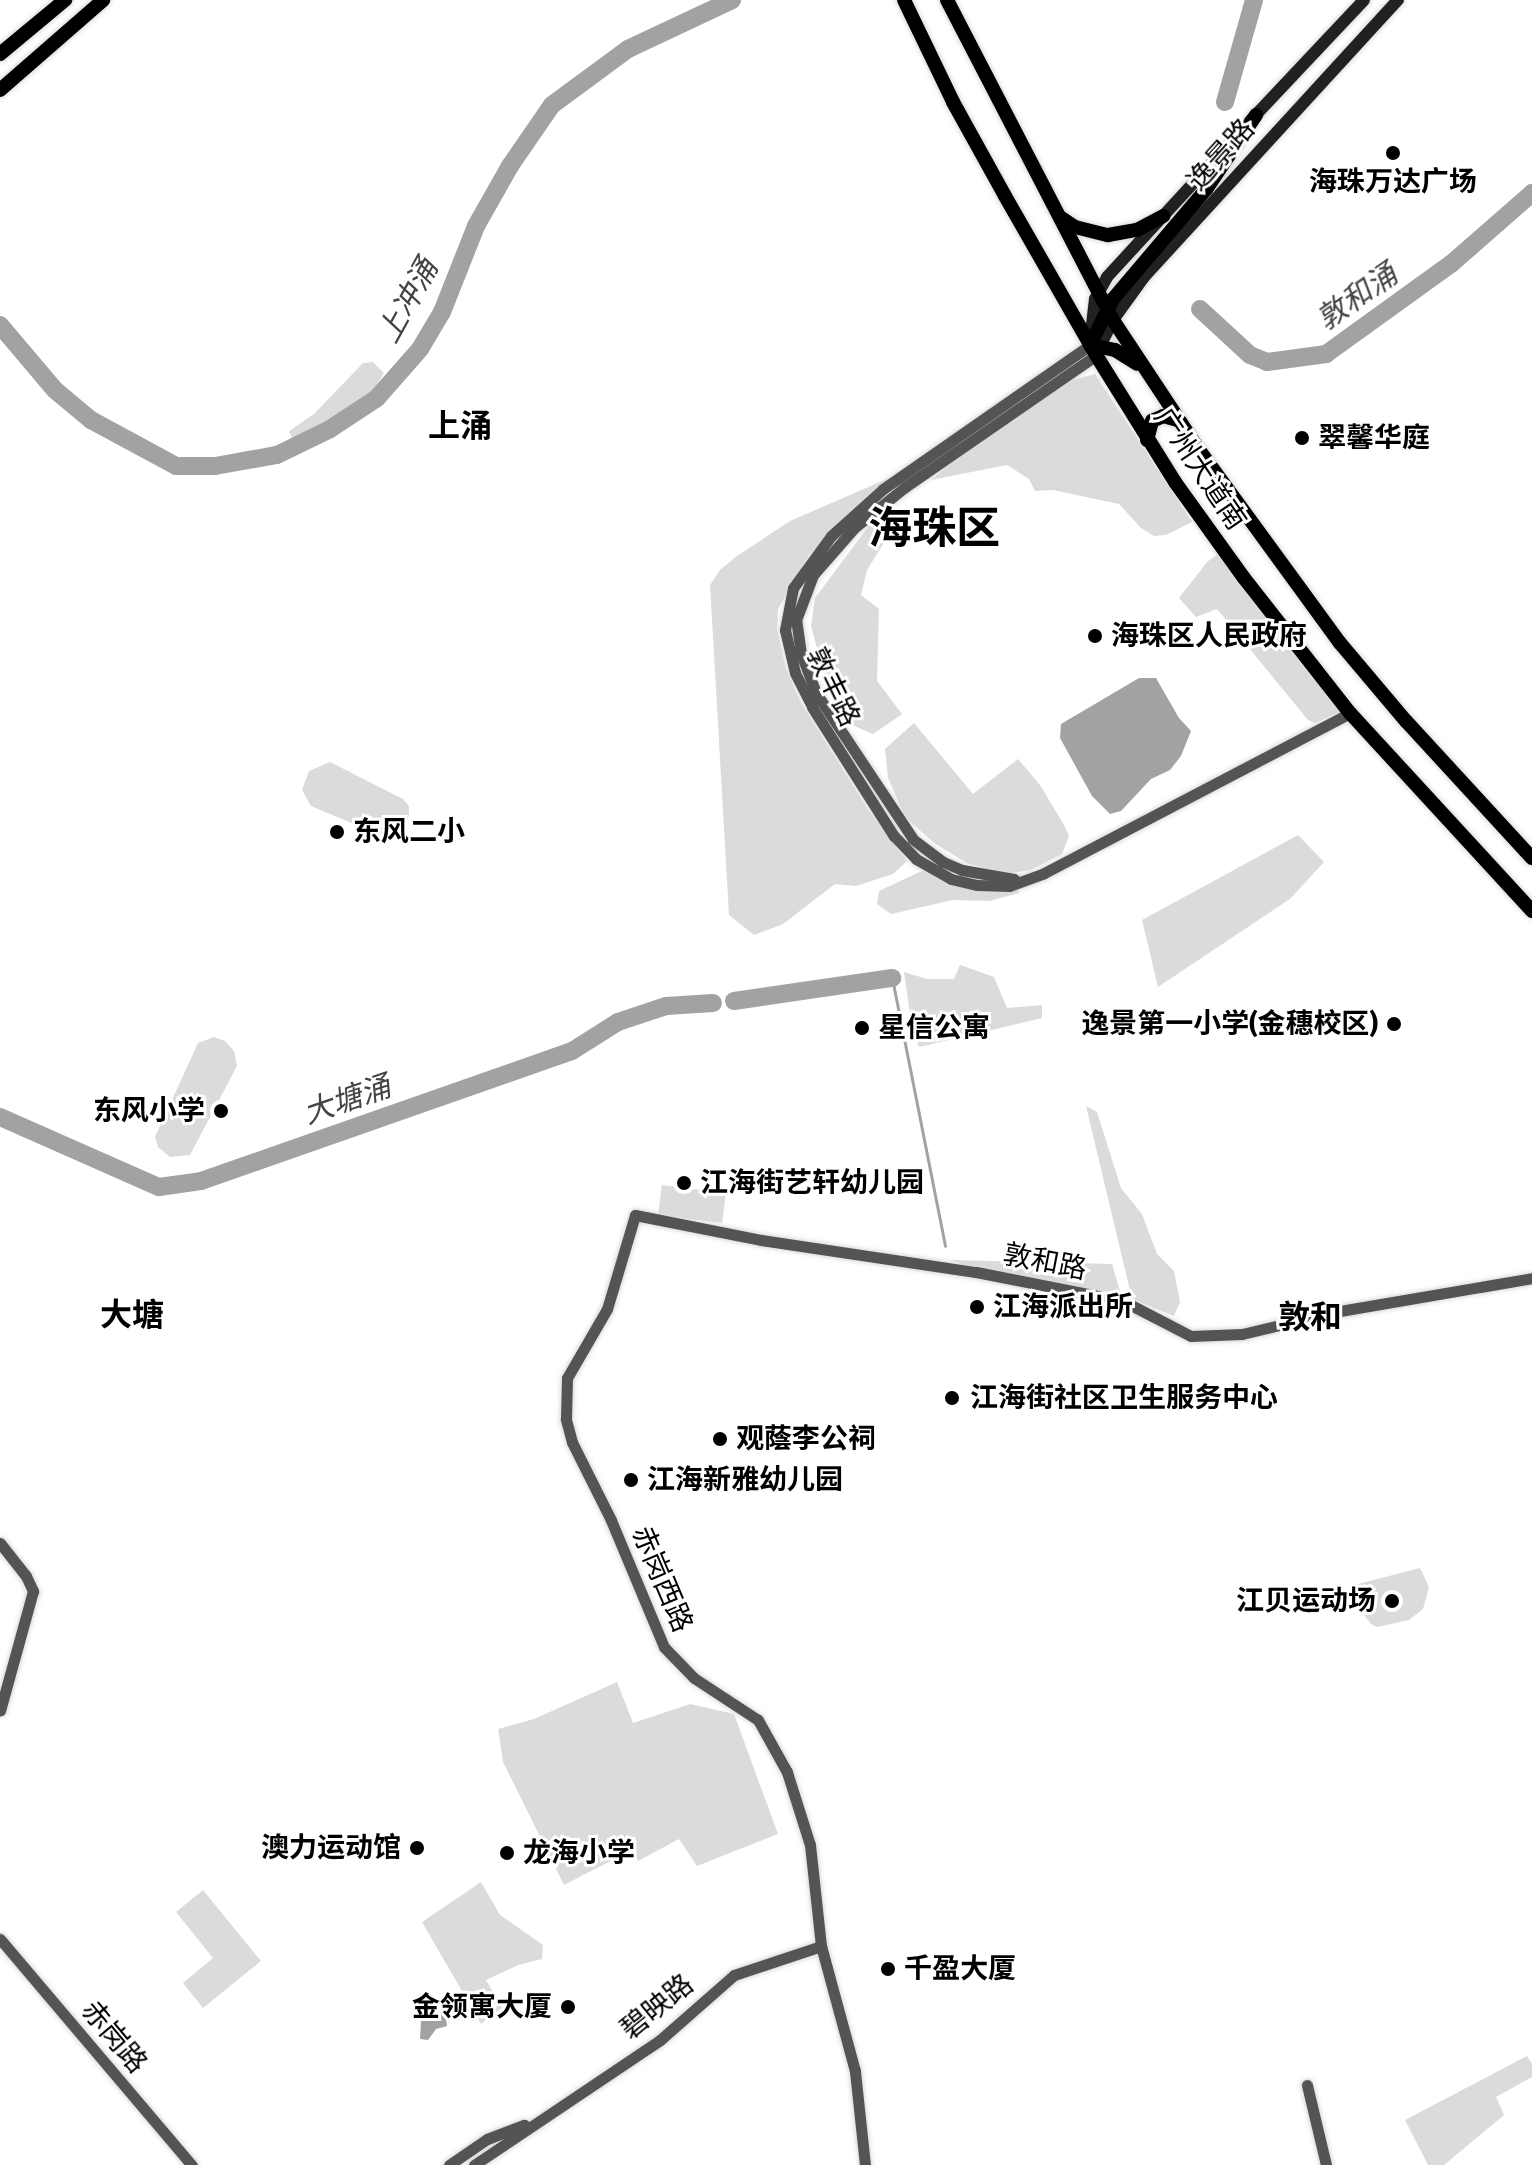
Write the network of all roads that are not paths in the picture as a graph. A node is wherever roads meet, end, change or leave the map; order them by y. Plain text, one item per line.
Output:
1 (65, 0) edge
2 (103, 0) edge
3 (904, 0) edge
4 (947, 0) edge
5 (1364, 0) edge
6 (1398, 0) edge
7 (0, 54) edge
8 (0, 90) edge
9 (1256, 115) junction
10 (1057, 215) junction
11 (1163, 216) junction
12 (1098, 292) junction
13 (1069, 307) junction
14 (1103, 317) junction
15 (1095, 349) junction
16 (1144, 369) junction
17 (1178, 420) junction
18 (1147, 440) junction
19 (1350, 713) junction
20 (1532, 858) edge
21 (1532, 911) edge
22 (635, 1215) joint
23 (1532, 1278) edge
24 (0, 1543) edge
25 (0, 1711) edge
26 (0, 1939) edge
27 (821, 1946) junction
28 (1307, 2085) dead end
29 (532, 2123) junction
30 (192, 2165) edge
31 (449, 2165) edge
32 (474, 2165) edge
33 (865, 2165) edge
34 (1326, 2165) edge

1 - 7 highway
2 - 8 highway
3 - 13 highway, 广州大道南
4 - 10 highway, 广州大道南
5 - 9 main road, 逸景路
6 - 14 main road, 逸景路
9 - 11 main road, 逸景路
9 - 14 highway
10 - 11 highway
10 - 12 highway, 广州大道南
11 - 12 main road, 逸景路
12 - 14 highway, 广州大道南
13 - 14 highway
13 - 15 highway, 广州大道南
14 - 15 highway
14 - 16 highway, 广州大道南
15 - 16 highway
15 - 18 highway, 广州大道南
15 - 19 street, 敦丰路
16 - 17 highway, 广州大道南
17 - 18 highway
17 - 20 highway, 广州大道南
18 - 19 highway, 广州大道南
19 - 21 highway, 广州大道南
22 - 23 street, 敦和路
22 - 27 street, 赤岗西路
24 - 25 street
26 - 30 street, 赤岗路
27 - 29 street, 碧映路
27 - 33 street, 赤岗西路
28 - 34 street
29 - 31 street, 碧映路
29 - 32 street, 碧映路

